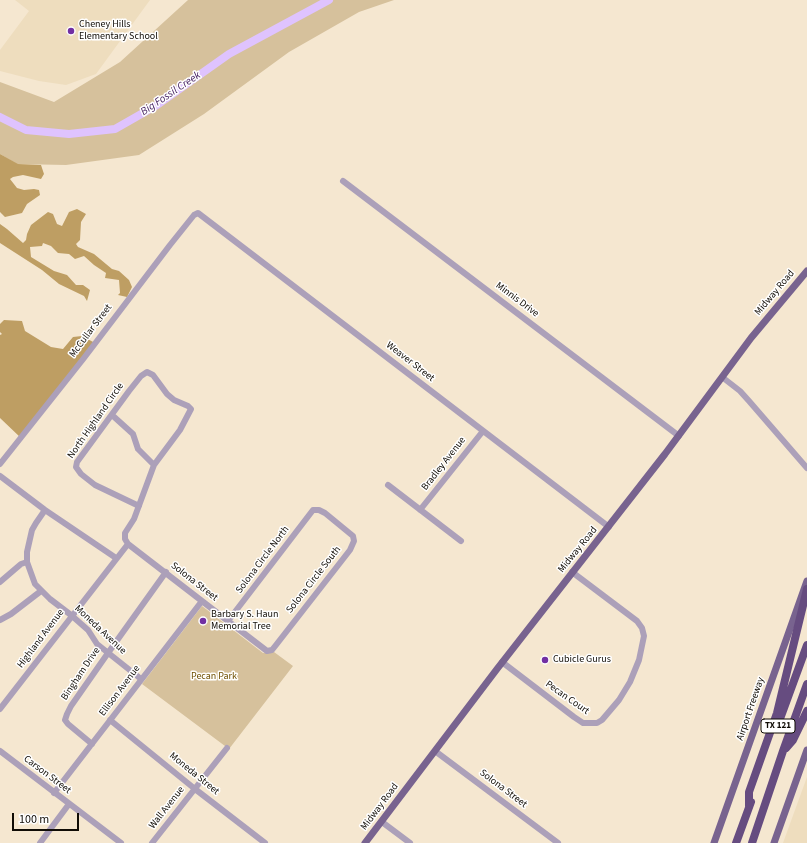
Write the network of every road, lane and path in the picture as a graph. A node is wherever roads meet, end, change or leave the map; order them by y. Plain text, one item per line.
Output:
1 (343, 181) dead end
2 (199, 214) joint
3 (807, 271) edge
4 (722, 377) junction
5 (112, 415) junction
6 (483, 431) junction
7 (679, 436) junction
8 (0, 464) edge
9 (154, 466) junction
10 (807, 468) edge
11 (0, 476) edge
12 (388, 485) dead end
13 (139, 506) junction
14 (45, 510) junction
15 (313, 510) joint
16 (420, 510) junction
17 (609, 527) junction
18 (461, 541) dead end
19 (128, 544) junction
20 (116, 558) junction
21 (27, 562) junction
22 (166, 572) junction
23 (572, 572) junction
24 (807, 581) edge
25 (0, 582) edge
26 (807, 588) edge
27 (41, 591) junction
28 (202, 601) junction
29 (72, 615) junction
30 (0, 620) edge
31 (228, 621) junction
32 (807, 645) edge
33 (267, 651) joint
34 (108, 653) junction
35 (502, 662) junction
36 (141, 679) junction
37 (807, 684) edge
38 (0, 709) edge
39 (807, 711) edge
40 (110, 720) junction
41 (92, 744) junction
42 (227, 748) dead end
43 (435, 750) junction
44 (807, 750) edge
45 (0, 751) edge
46 (783, 751) junction
47 (195, 789) junction
48 (54, 793) junction
49 (70, 804) junction
50 (749, 806) junction
51 (382, 822) junction
52 (40, 843) edge
53 (121, 843) edge
54 (152, 843) edge
55 (265, 843) edge
56 (365, 843) edge
57 (410, 843) edge
58 (558, 843) edge
59 (714, 843) edge
60 (736, 843) edge
61 (752, 843) edge
62 (774, 843) edge

1 - 7 street, Minnis Drive
2 - 6 street, Weaver Street
2 - 8 street, McCullar Street
3 - 4 main road, Midway Road
4 - 7 main road, Midway Road
4 - 10 street
5 - 9 street
5 - 9 street, North Highland Circle
5 - 13 street, North Highland Circle
6 - 16 street, Bradley Avenue
6 - 17 street, Weaver Street
7 - 17 main road, Midway Road
9 - 13 street
11 - 14 street
12 - 16 street
13 - 19 street
14 - 20 street
14 - 21 street, Moneda Avenue
15 - 31 street, Solona Circle North
15 - 33 street, Solona Circle South
16 - 18 street
17 - 23 main road, Midway Road
19 - 20 street, Highland Avenue
19 - 22 street, Solona Street
20 - 29 street, Highland Avenue
21 - 25 street
21 - 27 street, Moneda Avenue
22 - 28 street, Solona Street
22 - 34 street, Bingham Drive
23 - 35 main road, Midway Road
23 - 35 street, Pecan Court
24 - 59 main road, Airport Freeway
26 - 50 highway
27 - 29 street, Moneda Avenue
27 - 30 street
28 - 31 street, Solona Street
28 - 36 street, Ellison Avenue
29 - 34 street, Moneda Avenue
29 - 38 street, Highland Avenue
31 - 33 street, Solona Street
32 - 50 highway, TX 121
34 - 36 street, Moneda Avenue
34 - 41 street, Bingham Drive
35 - 43 main road, Midway Road
36 - 40 street, Ellison Avenue
37 - 46 highway, TX 121
39 - 46 highway
40 - 41 street, Ellison Avenue
40 - 47 street, Moneda Street
41 - 48 street, Ellison Avenue
42 - 47 street, Wall Avenue
43 - 51 main road, Midway Road
43 - 58 street, Solona Street
44 - 62 main road
45 - 48 street, Carson Street
46 - 61 highway, TX 121
47 - 54 street, Wall Avenue
47 - 55 street, Moneda Street
48 - 49 street, Carson Street
49 - 52 street
49 - 53 street, Carson Street
50 - 60 highway, TX 121
51 - 56 main road, Midway Road
51 - 57 street

